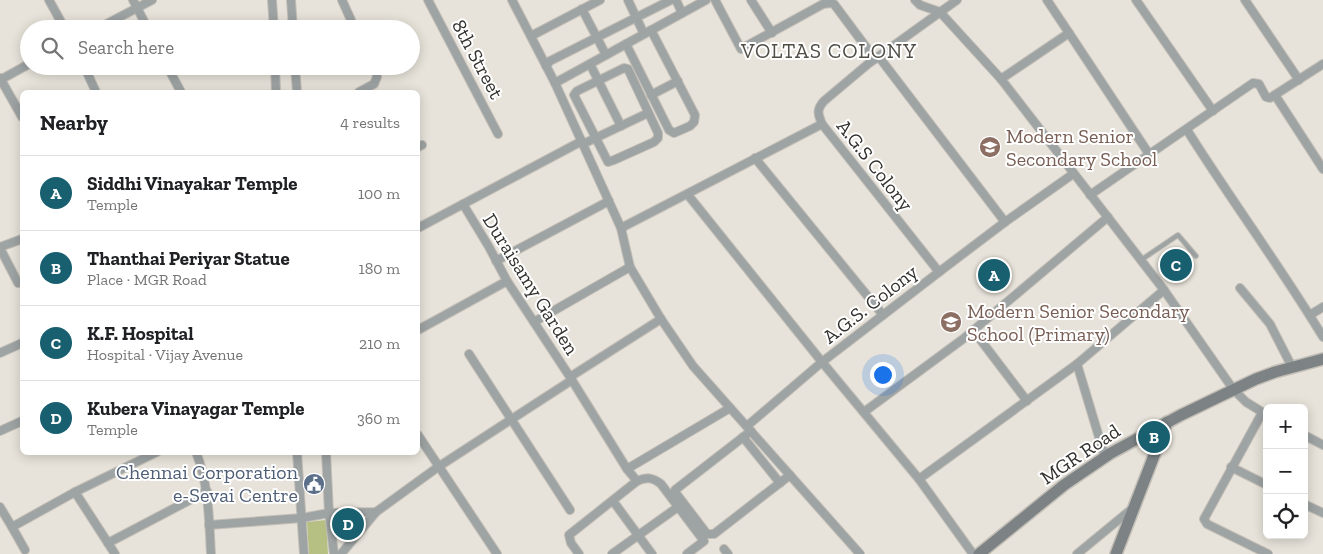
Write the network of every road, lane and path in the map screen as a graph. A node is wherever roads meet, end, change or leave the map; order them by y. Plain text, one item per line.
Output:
1 (48, 0) edge
2 (133, 0) edge
3 (152, 0) edge
4 (272, 0) edge
5 (291, 0) edge
6 (342, 0) edge
7 (428, 0) edge
8 (512, 0) edge
9 (600, 0) edge
10 (628, 0) edge
11 (671, 0) edge
12 (676, 0) edge
13 (706, 0) edge
14 (715, 0) edge
15 (751, 0) edge
16 (915, 0) edge
17 (957, 0) edge
18 (1136, 0) edge
19 (1245, 0) edge
20 (1048, 2) edge
21 (137, 8) junction
22 (582, 9) junction
23 (940, 12) junction
24 (682, 13) junction
25 (636, 18) junction
26 (60, 20) edge
27 (114, 20) edge
28 (143, 20) edge
29 (273, 20) edge
30 (292, 20) edge
31 (351, 20) edge
32 (648, 32) junction
33 (772, 33) junction
34 (1069, 33) junction
35 (531, 36) junction
36 (597, 37) junction
37 (626, 44) junction
38 (606, 55) junction
39 (877, 58) junction
40 (590, 64) junction
41 (1323, 64) edge
42 (546, 66) junction
43 (20, 69) edge
44 (88, 75) edge
45 (172, 75) edge
46 (275, 75) edge
47 (296, 75) edge
48 (377, 75) edge
49 (0, 79) edge
50 (1001, 79) junction
51 (598, 80) junction
52 (1299, 80) junction
53 (678, 81) junction
54 (555, 83) junction
55 (95, 90) edge
56 (180, 90) edge
57 (276, 90) edge
58 (297, 90) edge
59 (364, 90) edge
60 (651, 95) junction
61 (1275, 95) junction
62 (1213, 111) junction
63 (648, 113) junction
64 (20, 114) edge
65 (822, 124) junction
66 (621, 126) junction
67 (1188, 130) junction
68 (498, 134) dead end
69 (595, 138) junction
70 (582, 143) junction
71 (1150, 154) junction
72 (755, 158) junction
73 (1323, 170) edge
74 (1073, 174) junction
75 (688, 195) junction
76 (1090, 195) junction
77 (609, 201) junction
78 (463, 204) junction
79 (1108, 217) junction
80 (1005, 222) junction
81 (420, 227) edge
82 (621, 228) junction
83 (20, 239) edge
84 (0, 247) edge
85 (1196, 256) dead end
86 (1141, 260) junction
87 (496, 261) junction
88 (630, 266) junction
89 (939, 272) junction
90 (507, 282) junction
91 (18, 283) dead end
92 (1240, 288) dead end
93 (1164, 290) junction
94 (1323, 307) edge
95 (883, 315) junction
96 (1310, 315) junction
97 (661, 319) junction
98 (534, 322) junction
99 (420, 329) edge
100 (973, 330) junction
101 (1323, 337) edge
102 (20, 343) edge
103 (0, 353) edge
104 (469, 354) dead end
105 (1323, 359) edge
106 (822, 362) junction
107 (1077, 364) junction
108 (1292, 367) junction
109 (571, 378) junction
110 (1233, 389) junction
111 (1027, 401) junction
112 (730, 408) junction
113 (864, 412) junction
114 (1263, 413) edge
115 (1263, 416) edge
116 (512, 420) junction
117 (20, 422) edge
118 (1167, 422) junction
119 (749, 428) junction
120 (0, 431) edge
121 (743, 437) junction
122 (1308, 437) edge
123 (420, 438) edge
124 (1323, 445) edge
125 (151, 455) edge
126 (197, 455) edge
127 (298, 455) edge
128 (326, 455) edge
129 (1105, 457) junction
130 (438, 467) junction
131 (1231, 467) junction
132 (627, 469) junction
133 (790, 475) junction
134 (919, 479) junction
135 (637, 481) junction
136 (780, 483) junction
137 (1263, 483) edge
138 (76, 492) junction
139 (207, 492) junction
140 (613, 500) junction
141 (678, 506) junction
142 (1308, 506) edge
143 (0, 507) edge
144 (1134, 507) junction
145 (570, 510) dead end
146 (376, 512) junction
147 (329, 513) junction
148 (1323, 513) edge
149 (302, 518) junction
150 (210, 526) junction
151 (12, 527) junction
152 (638, 535) junction
153 (108, 543) junction
154 (24, 553) edge
155 (495, 553) edge
156 (115, 554) edge
157 (211, 554) edge
158 (304, 554) edge
159 (334, 554) edge
160 (341, 554) edge
161 (579, 554) edge
162 (612, 554) edge
163 (652, 554) edge
164 (687, 554) edge
165 (860, 554) edge
166 (973, 554) edge
167 (978, 554) edge
168 (1077, 554) edge
169 (1116, 554) edge
170 (1268, 554) edge

1 - 26 street
2 - 21 street
3 - 21 street
4 - 29 street
5 - 30 street
6 - 31 street
7 - 68 street, 8th Street
8 - 35 street
9 - 22 street
10 - 25 street
11 - 25 street
12 - 24 street
13 - 24 street
14 - 33 street
15 - 33 street
16 - 23 street
17 - 23 street
18 - 62 street
19 - 52 street
20 - 34 street
21 - 27 street
21 - 28 street
22 - 35 street
22 - 36 street
23 - 39 street
23 - 50 street
24 - 32 street
25 - 32 street
25 - 36 street
32 - 37 street
32 - 53 street
33 - 39 street
34 - 50 street
34 - 71 street
35 - 42 street
36 - 38 street
36 - 42 street
37 - 38 street
37 - 60 street
38 - 40 street
39 - 65 street
39 - 80 street
40 - 51 street
40 - 54 street
41 - 52 street
42 - 54 street
43 - 49 street
44 - 55 street
45 - 56 street
46 - 57 street
47 - 58 street
48 - 59 street
49 - 64 street
50 - 74 street
51 - 63 street
51 - 66 street
51 - 69 street
52 - 61 street
53 - 60 street
53 - 60 street
54 - 70 street
61 - 62 street
61 - 73 street
62 - 67 street
63 - 66 street
63 - 69 street
65 - 72 street, A.G.S Colony
65 - 89 street, A.G.S Colony
66 - 69 street
67 - 71 street
67 - 96 street
69 - 70 street
70 - 77 street
70 - 78 street
71 - 76 street
72 - 75 street, A.G.S Colony
72 - 95 street
74 - 76 street
74 - 80 street
75 - 82 street, A.G.S Colony
75 - 106 street
76 - 79 street
77 - 82 street
77 - 87 street
78 - 81 street
78 - 87 street, Duraisamy Garden
79 - 86 street
79 - 100 street
80 - 89 street
82 - 88 street
83 - 84 street
84 - 91 street
85 - 86 lane
86 - 93 street
87 - 90 street, Duraisamy Garden
88 - 97 street
88 - 98 street
89 - 95 street, A.G.S. Colony
90 - 98 street, Duraisamy Garden
90 - 99 street
92 - 108 street
93 - 107 street
93 - 110 street
94 - 96 street
95 - 106 street, A.G.S. Colony
96 - 101 street
97 - 109 street
97 - 112 street
98 - 109 street, Duraisamy Garden
100 - 111 street
100 - 113 street
102 - 103 street
104 - 116 street
105 - 108 street, MGR Road
106 - 113 street
106 - 119 street, A.G.S. Colony
107 - 111 street
107 - 129 street
108 - 110 street, MGR Road
109 - 116 street
109 - 132 street, Duraisamy Garden
110 - 114 street
110 - 118 street, MGR Road
111 - 134 street
112 - 119 street
112 - 132 street
113 - 134 street
115 - 131 street
116 - 130 street
116 - 145 street
117 - 120 street
118 - 129 street, MGR Road
118 - 144 street
119 - 121 street, A.G.S. Colony
119 - 133 street
121 - 136 street
121 - 136 street, A.G.S. Colony
122 - 124 street
123 - 130 street
125 - 138 street
126 - 139 street
127 - 149 street
128 - 147 street
129 - 167 street, MGR Road
130 - 146 street
130 - 155 street
131 - 137 street
131 - 170 street
132 - 135 street, Duraisamy Garden
133 - 136 street
133 - 165 street
134 - 166 street
135 - 140 street
135 - 141 street
138 - 151 street
138 - 153 street
139 - 150 street
139 - 153 street
140 - 152 street
140 - 161 street
141 - 152 street
141 - 164 street
142 - 148 street
143 - 151 street
144 - 168 street
144 - 169 street
146 - 147 street
146 - 160 street
147 - 149 street
147 - 159 street
149 - 150 street
149 - 158 street
150 - 157 street
151 - 154 street
152 - 162 street
152 - 163 street
153 - 156 street

